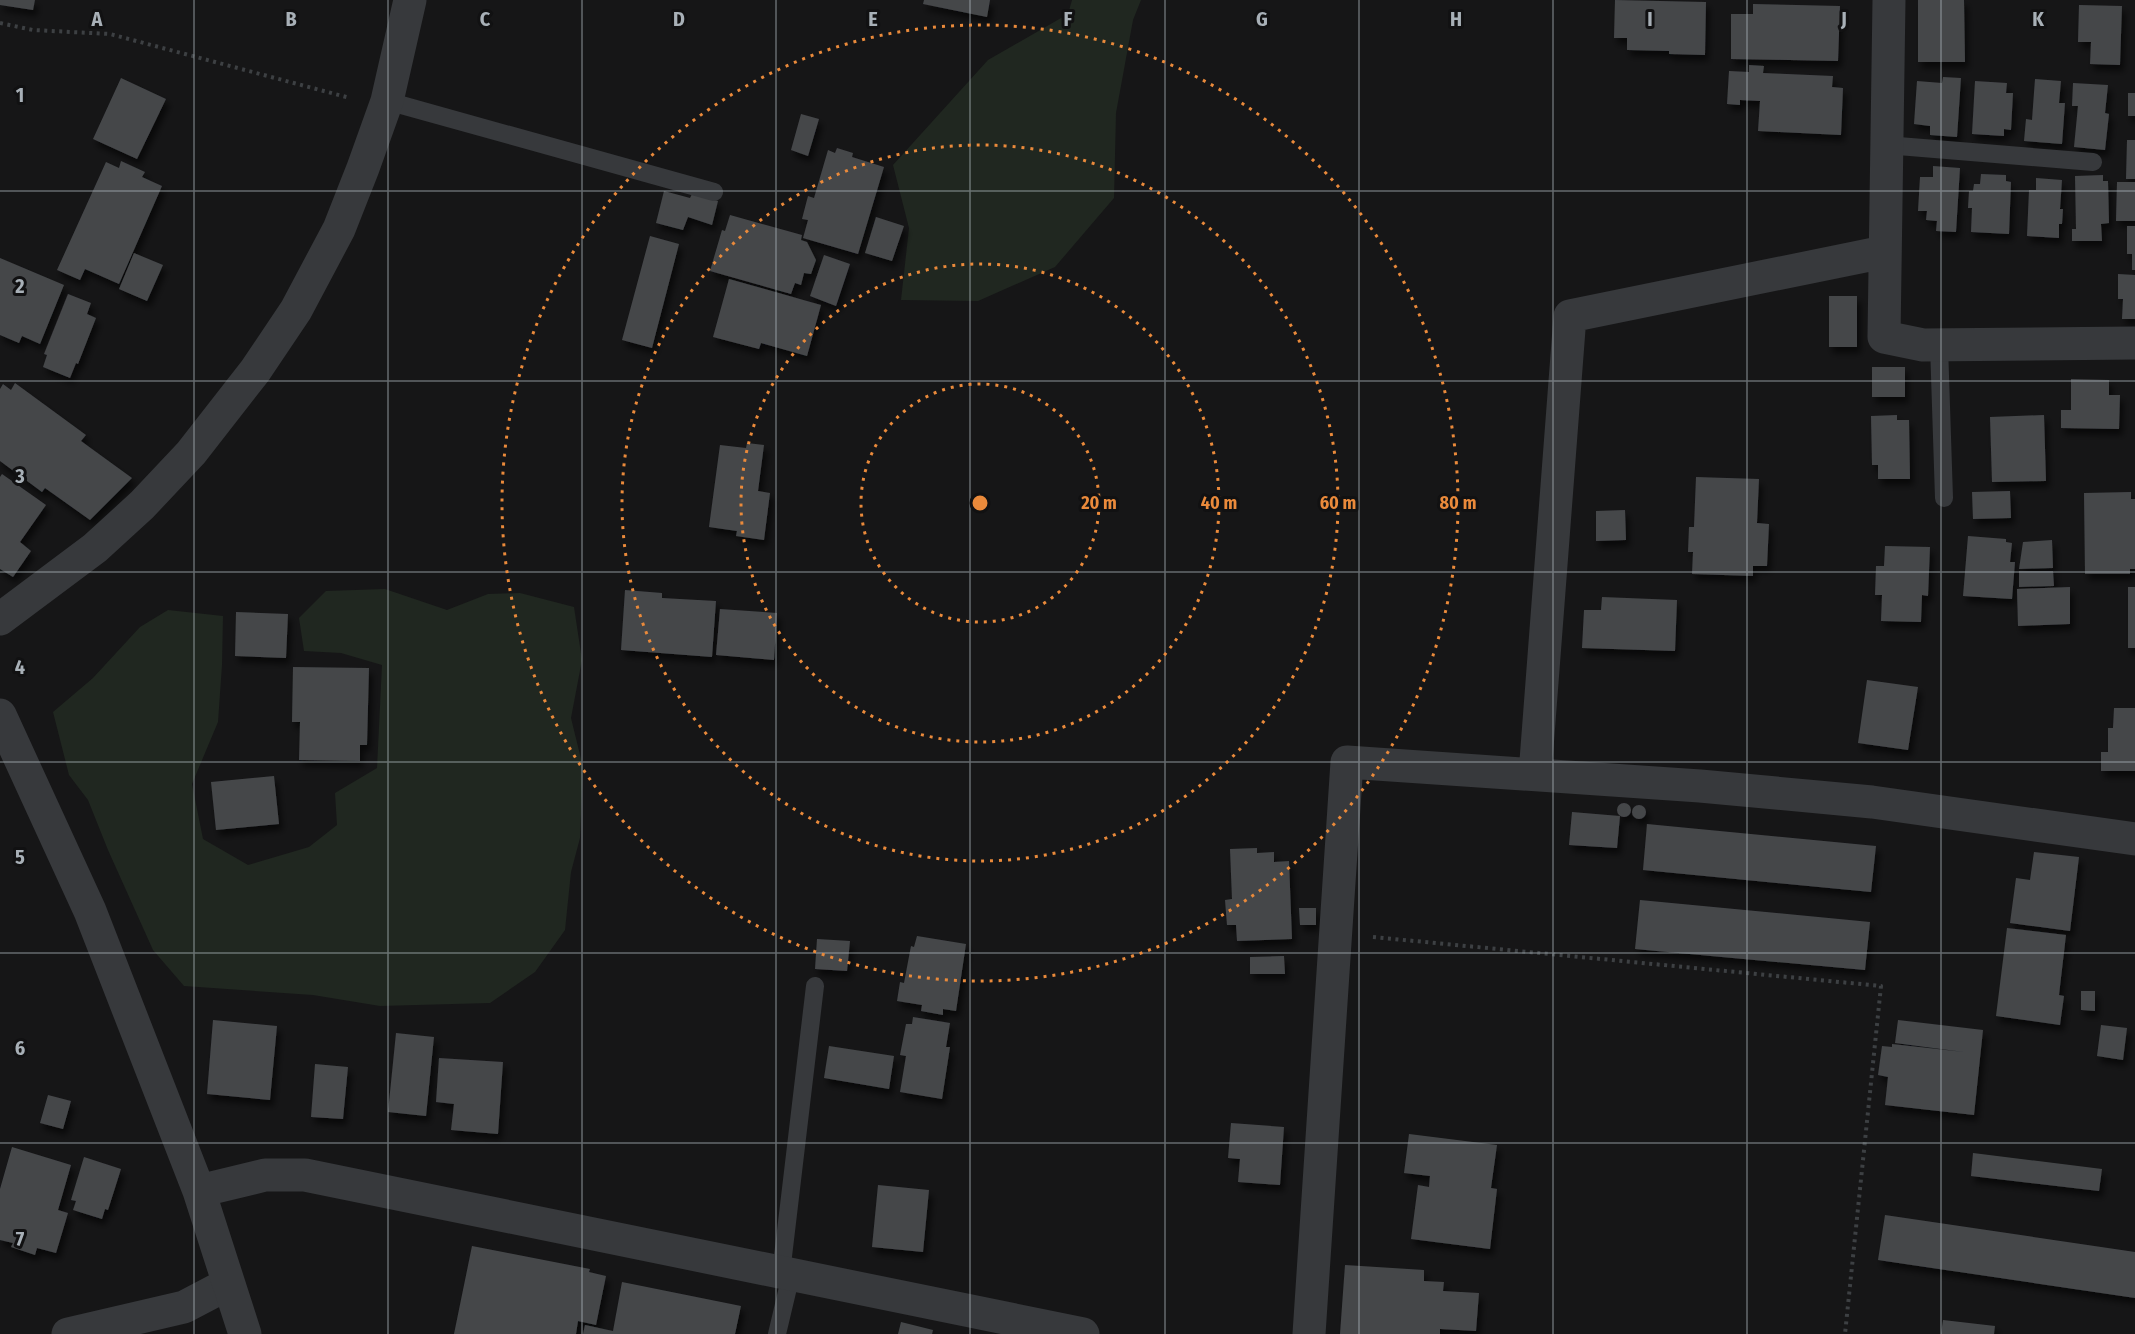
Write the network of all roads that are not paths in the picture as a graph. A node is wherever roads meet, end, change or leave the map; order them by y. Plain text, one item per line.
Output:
1 (410, 0) edge
2 (1889, 0) edge
3 (386, 105) junction
4 (1886, 145) junction
5 (2093, 162) dead end
6 (714, 192) dead end
7 (1884, 252) junction
8 (2135, 343) edge
9 (1939, 345) junction
10 (1944, 498) dead end
11 (0, 619) edge
12 (0, 715) edge
13 (1535, 774) junction
14 (2135, 839) edge
15 (815, 986) dead end
16 (200, 1191) junction
17 (786, 1274) junction
18 (228, 1284) junction
19 (1036, 1330) edge
20 (68, 1334) edge
21 (244, 1334) edge
22 (777, 1334) edge
23 (1083, 1334) edge
24 (1309, 1334) edge

1 - 3 street
2 - 4 street
3 - 6 lane
3 - 11 street
4 - 5 lane
4 - 7 street
7 - 9 street
7 - 13 street
8 - 9 street
9 - 10 lane
12 - 16 street
13 - 14 street
13 - 24 street
15 - 17 lane
16 - 17 street
16 - 18 street
17 - 19 street
17 - 22 lane
18 - 20 street
18 - 21 street
19 - 23 street

